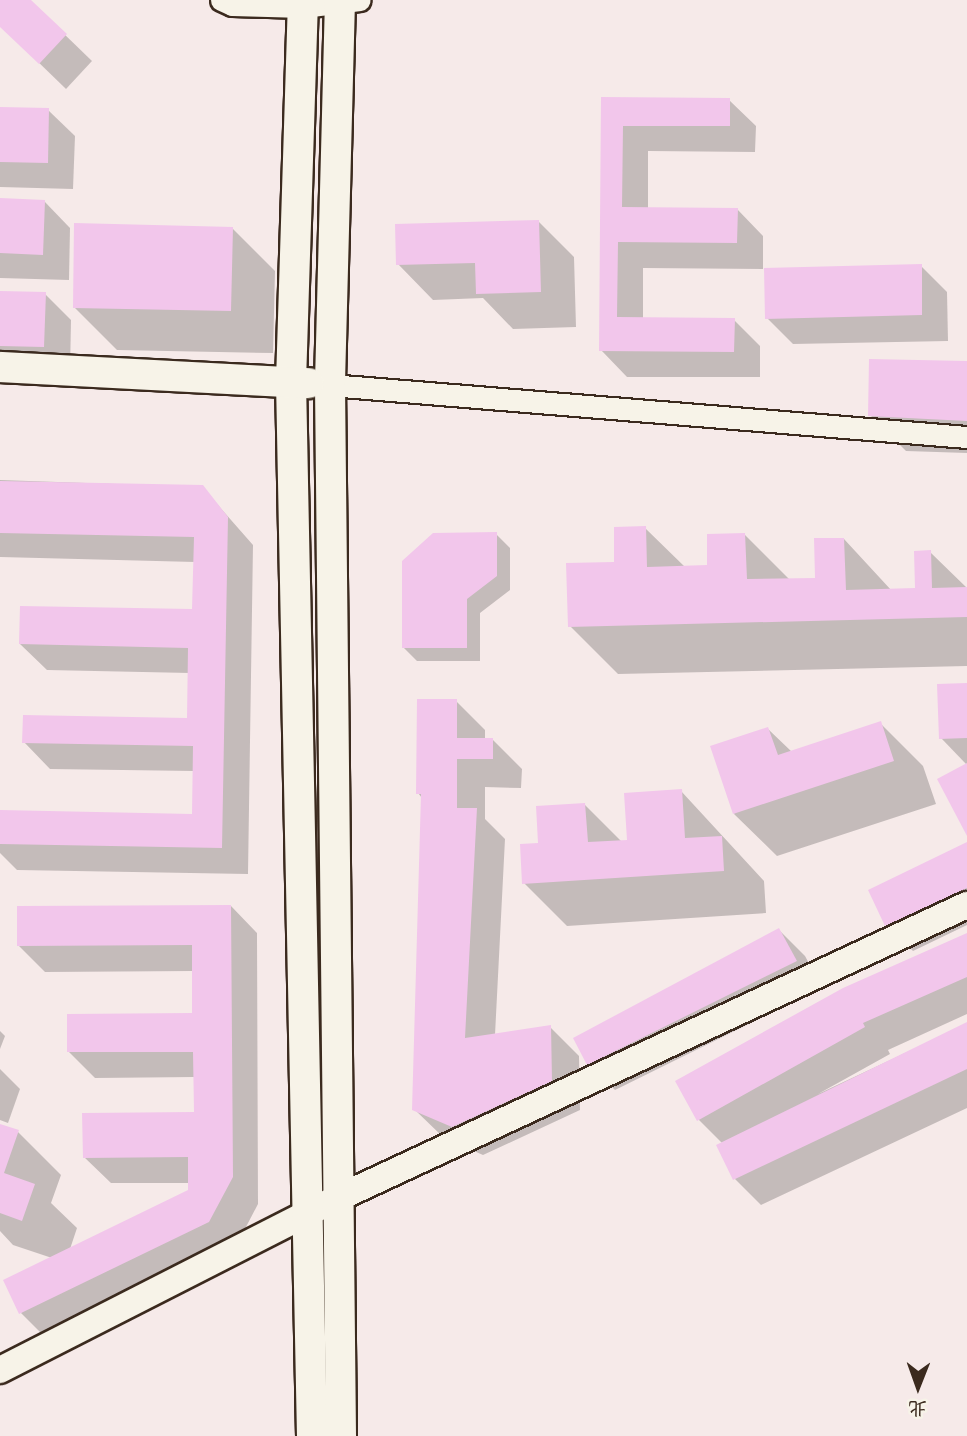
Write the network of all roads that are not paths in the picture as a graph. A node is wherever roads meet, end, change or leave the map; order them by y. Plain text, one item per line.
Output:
1 (221, 0) edge
2 (346, 1) edge
3 (303, 3) edge
4 (0, 368) edge
5 (292, 381) junction
6 (330, 385) junction
7 (967, 437) edge
8 (967, 905) edge
9 (338, 1198) junction
10 (309, 1214) junction
11 (0, 1370) edge
12 (312, 1436) edge
13 (341, 1436) edge

1 - 3 street
2 - 3 street
2 - 6 main road
3 - 5 main road
4 - 5 main road
5 - 6 main road
5 - 10 main road
6 - 7 street
6 - 9 main road
8 - 9 street
9 - 10 street
9 - 13 main road
10 - 11 street
10 - 12 main road

